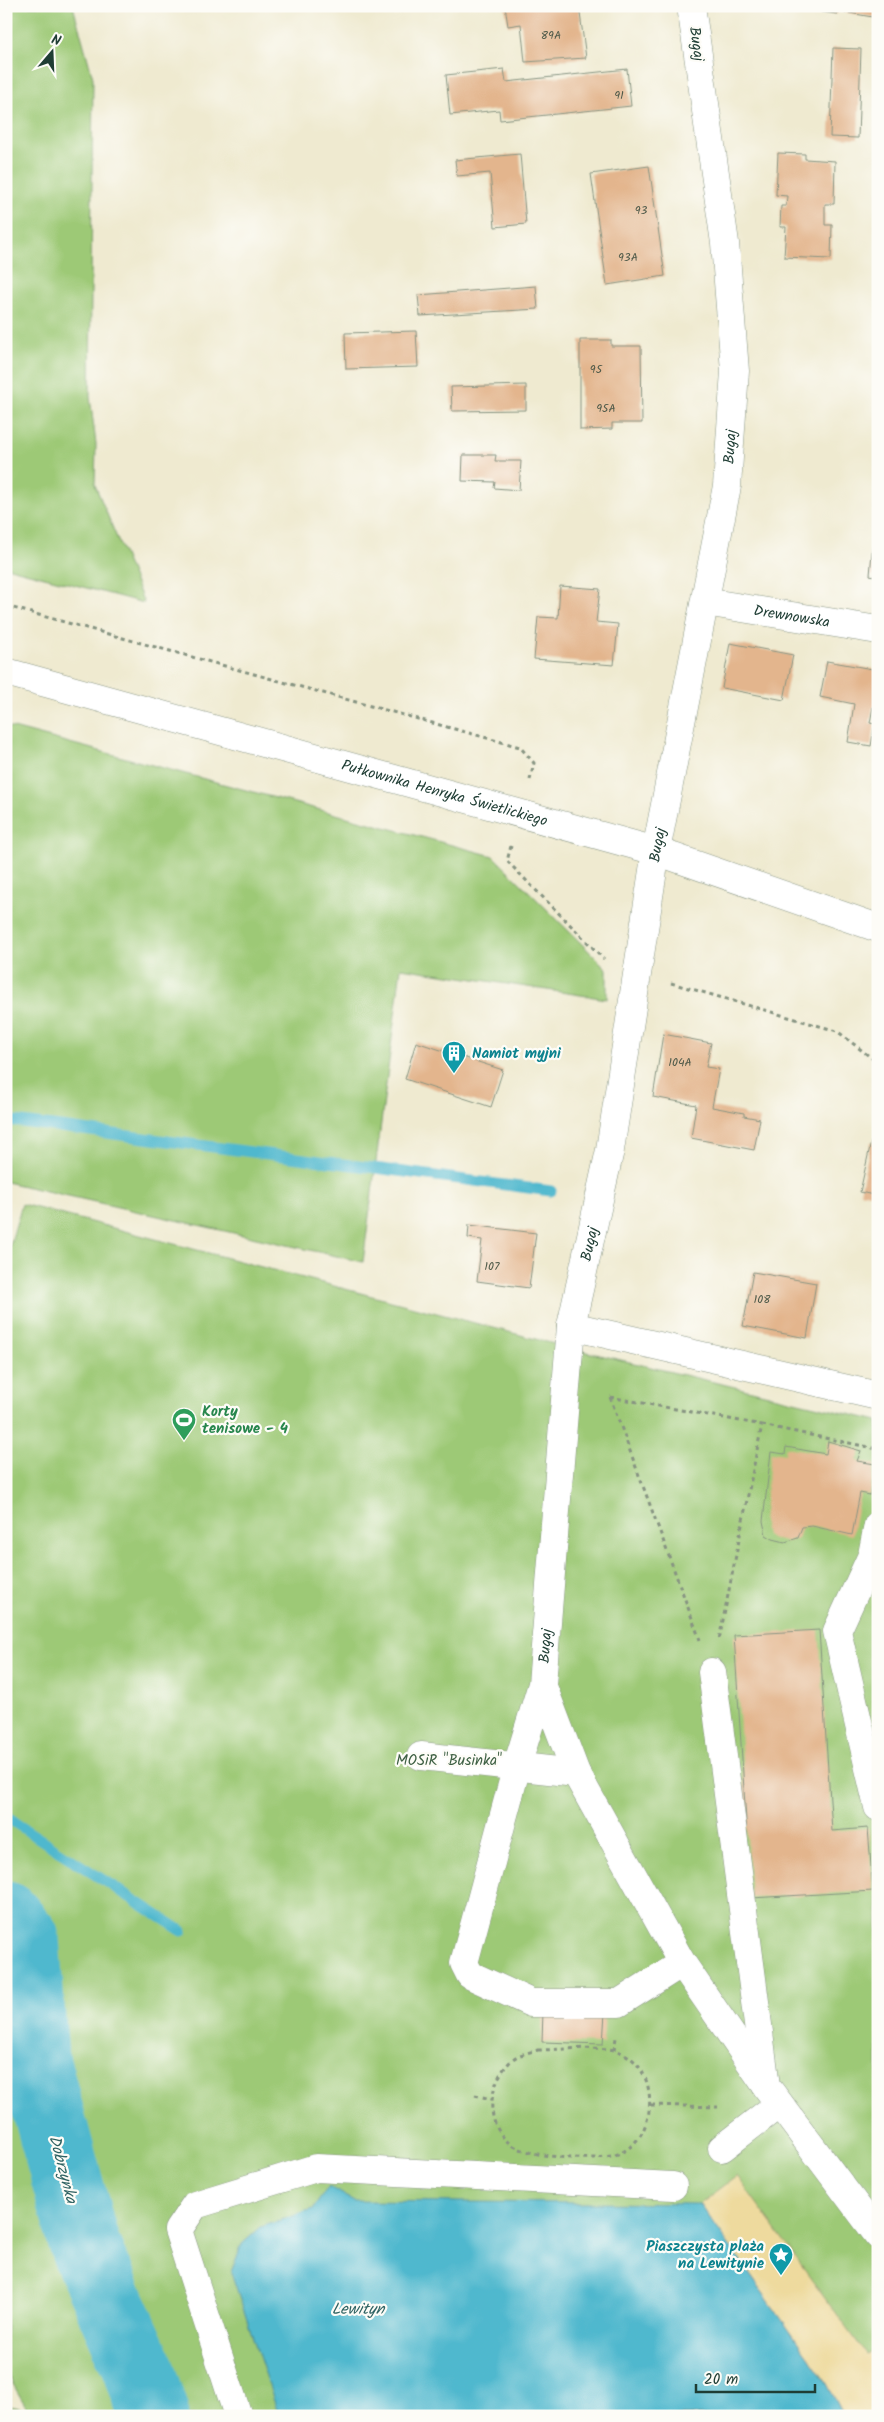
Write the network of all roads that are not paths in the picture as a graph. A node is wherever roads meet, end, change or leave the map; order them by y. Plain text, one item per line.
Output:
1 (691, 6) edge
2 (705, 602) junction
3 (878, 630) edge
4 (6, 672) edge
5 (656, 851) junction
6 (878, 928) edge
7 (571, 1326) junction
8 (878, 1396) edge
9 (878, 1525) edge
10 (712, 1672) road end
11 (542, 1684) junction
12 (421, 1756) dead end
13 (517, 1766) junction
14 (576, 1773) junction
15 (878, 1808) edge
16 (682, 1963) junction
17 (773, 2099) junction
18 (722, 2148) dead end
19 (673, 2186) dead end
20 (878, 2235) edge
21 (238, 2416) edge

1 - 2 street, Bugaj
2 - 3 street, Drewnowska
2 - 5 street, Bugaj
4 - 5 street, Pułkownika Henryka Świetlickiego
5 - 6 street, Pułkownika Henryka Świetlickiego
5 - 7 street, Bugaj
7 - 8 street
7 - 11 street, Bugaj
9 - 15 street
10 - 17 street
11 - 13 street
11 - 14 street
12 - 13 street
13 - 14 street
13 - 16 street
14 - 16 street
16 - 17 street
17 - 18 street
17 - 20 street
19 - 21 street

